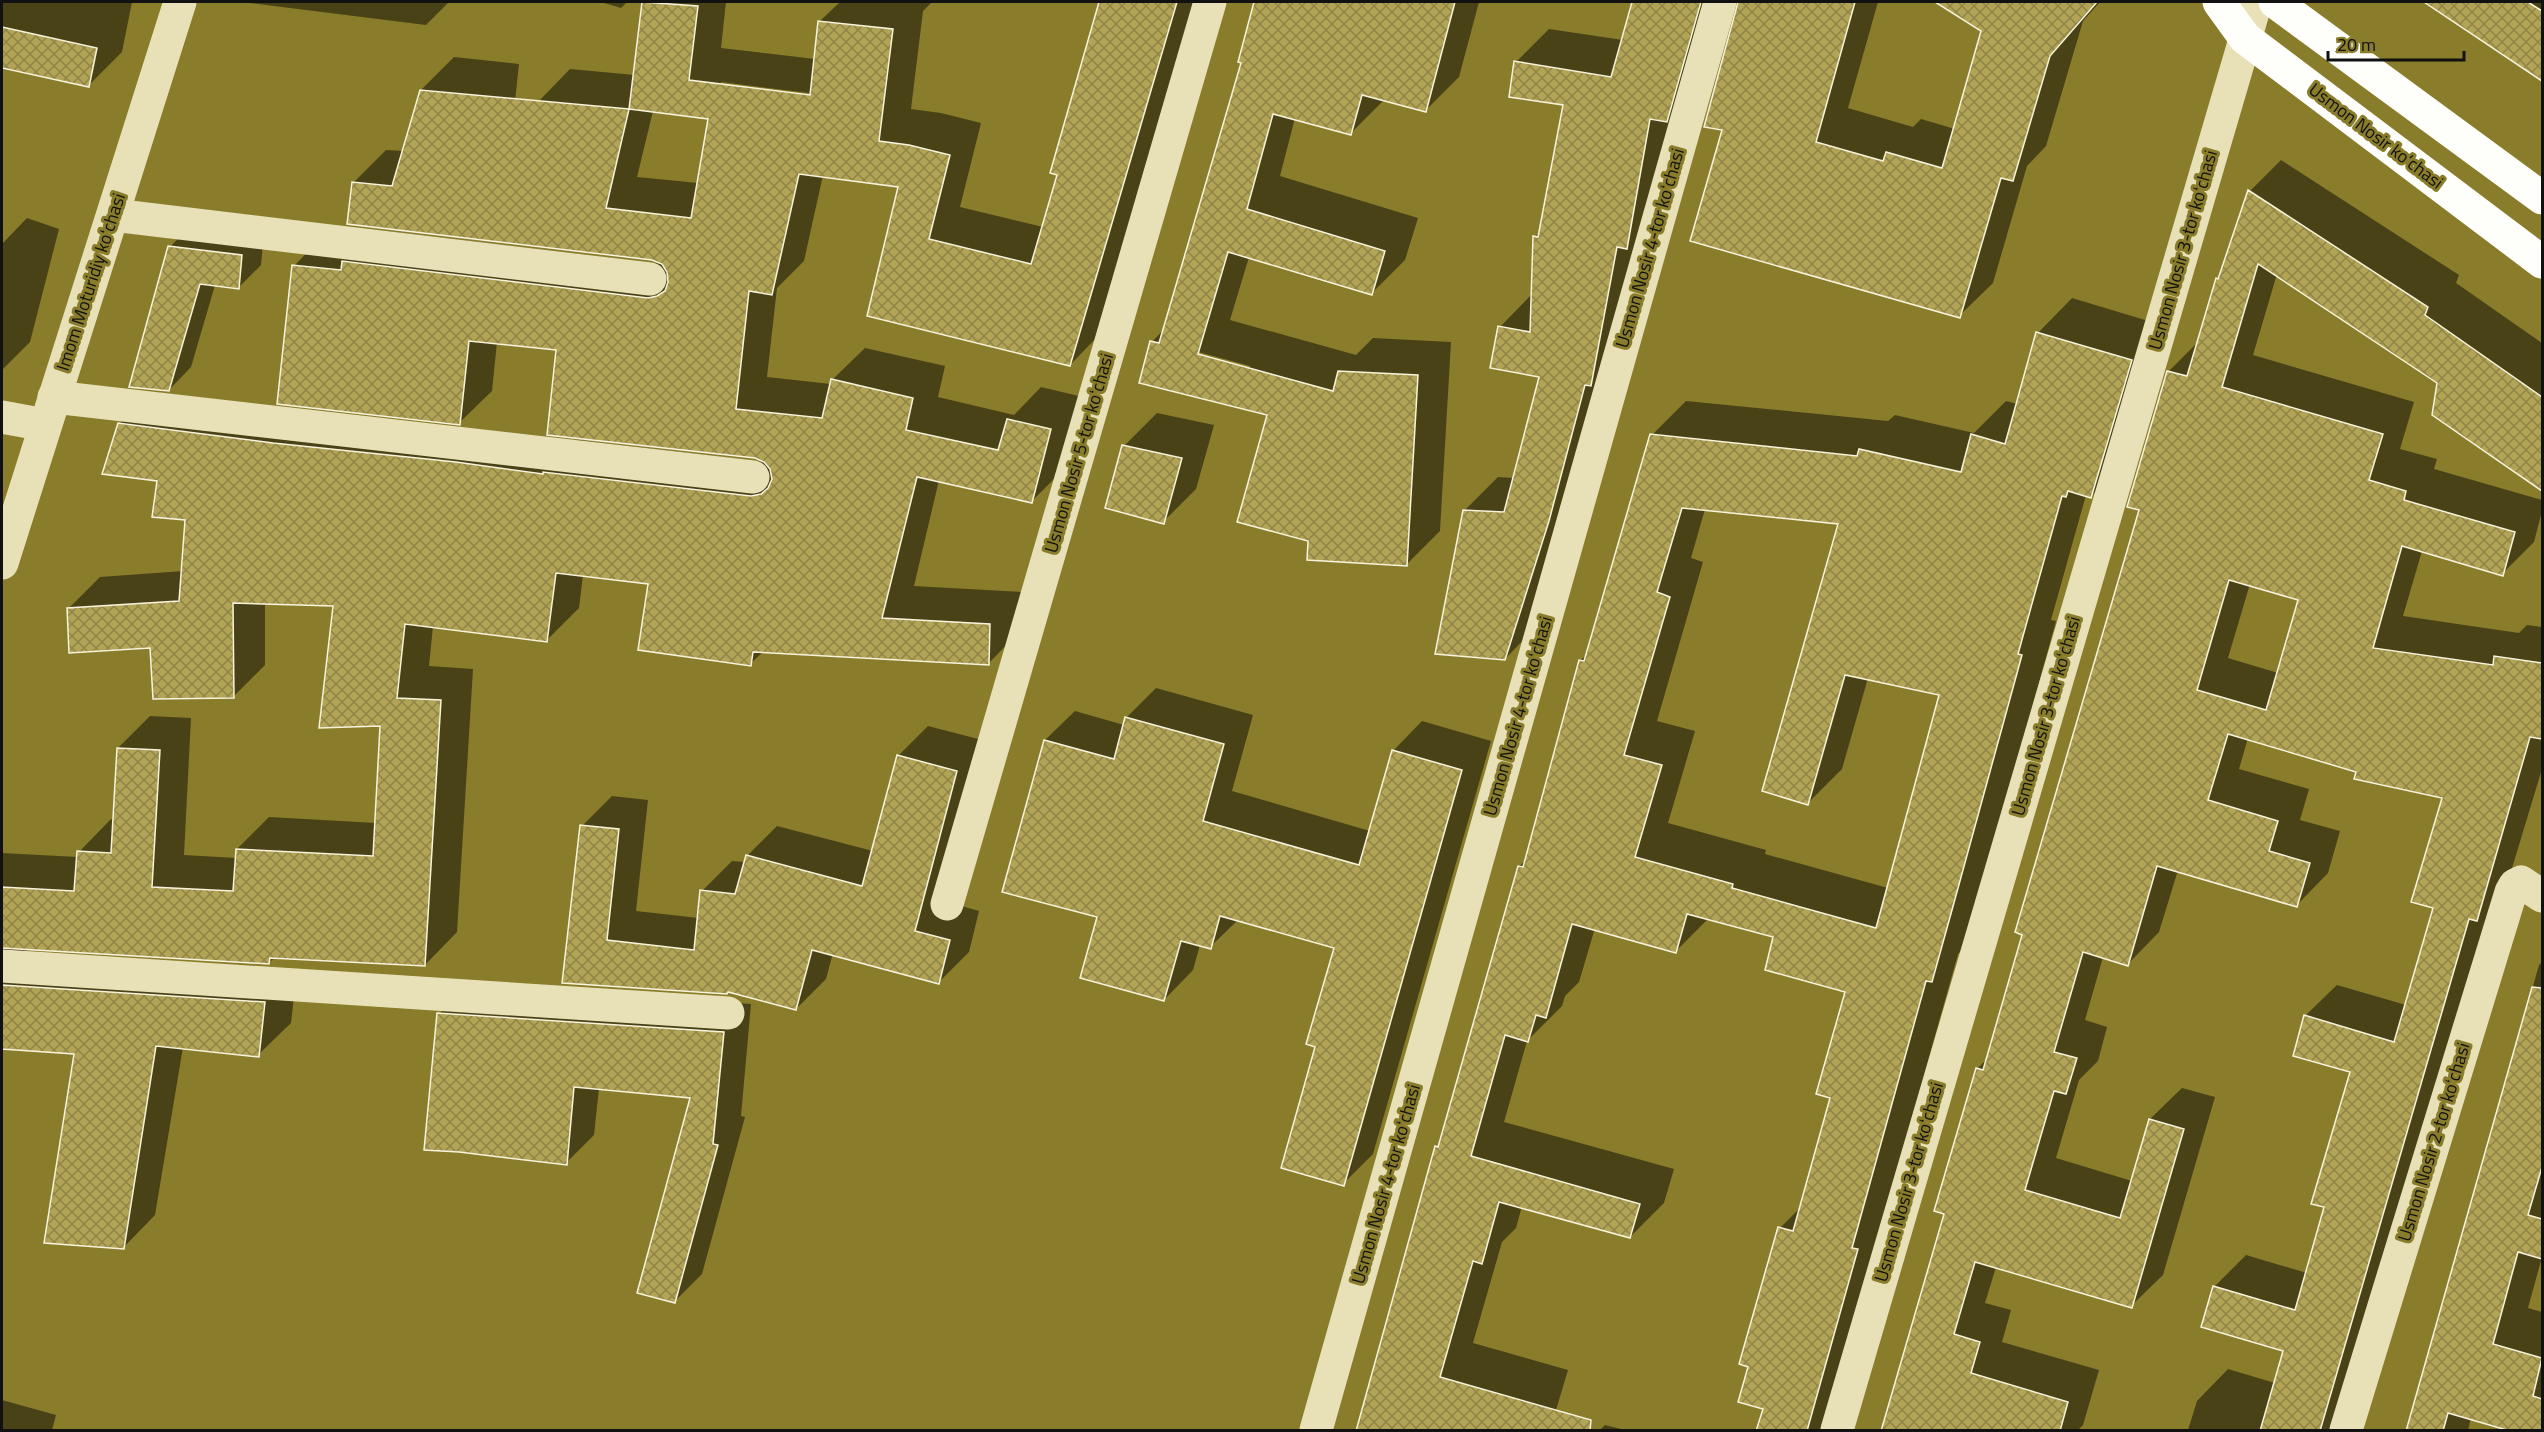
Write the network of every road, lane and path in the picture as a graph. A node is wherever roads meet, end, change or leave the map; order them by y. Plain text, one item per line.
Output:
1 (180, 2) edge
2 (1210, 2) edge
3 (1719, 2) edge
4 (2219, 2) edge
5 (2256, 2) edge
6 (2275, 2) edge
7 (2245, 38) junction
8 (2542, 198) edge
9 (112, 215) junction
10 (2542, 262) edge
11 (650, 279) dead end
12 (50, 411) junction
13 (2, 417) edge
14 (753, 477) dead end
15 (2, 563) edge
16 (2542, 896) edge
17 (947, 904) dead end
18 (2, 966) edge
19 (728, 1014) dead end
20 (1316, 1431) edge
21 (1837, 1431) edge
22 (2346, 1431) edge

1 - 9 street, Imom Moturidiy koʻchasi
2 - 17 street, Usmon Nosir 5-tor koʻchasi
3 - 20 street, Usmon Nosir 4-tor koʻchasi
4 - 7 main road, Usmon Nosir ko‘chasi
5 - 7 street, Usmon Nosir 3-tor koʻchasi
6 - 8 main road
7 - 10 main road, Usmon Nosir ko‘chasi
7 - 21 street, Usmon Nosir 3-tor koʻchasi
9 - 11 street
9 - 12 street, Imom Moturidiy koʻchasi
12 - 13 street
12 - 14 street
12 - 15 street, Imom Moturidiy koʻchasi
16 - 22 street, Usmon Nosir 2-tor koʻchasi
18 - 19 street

